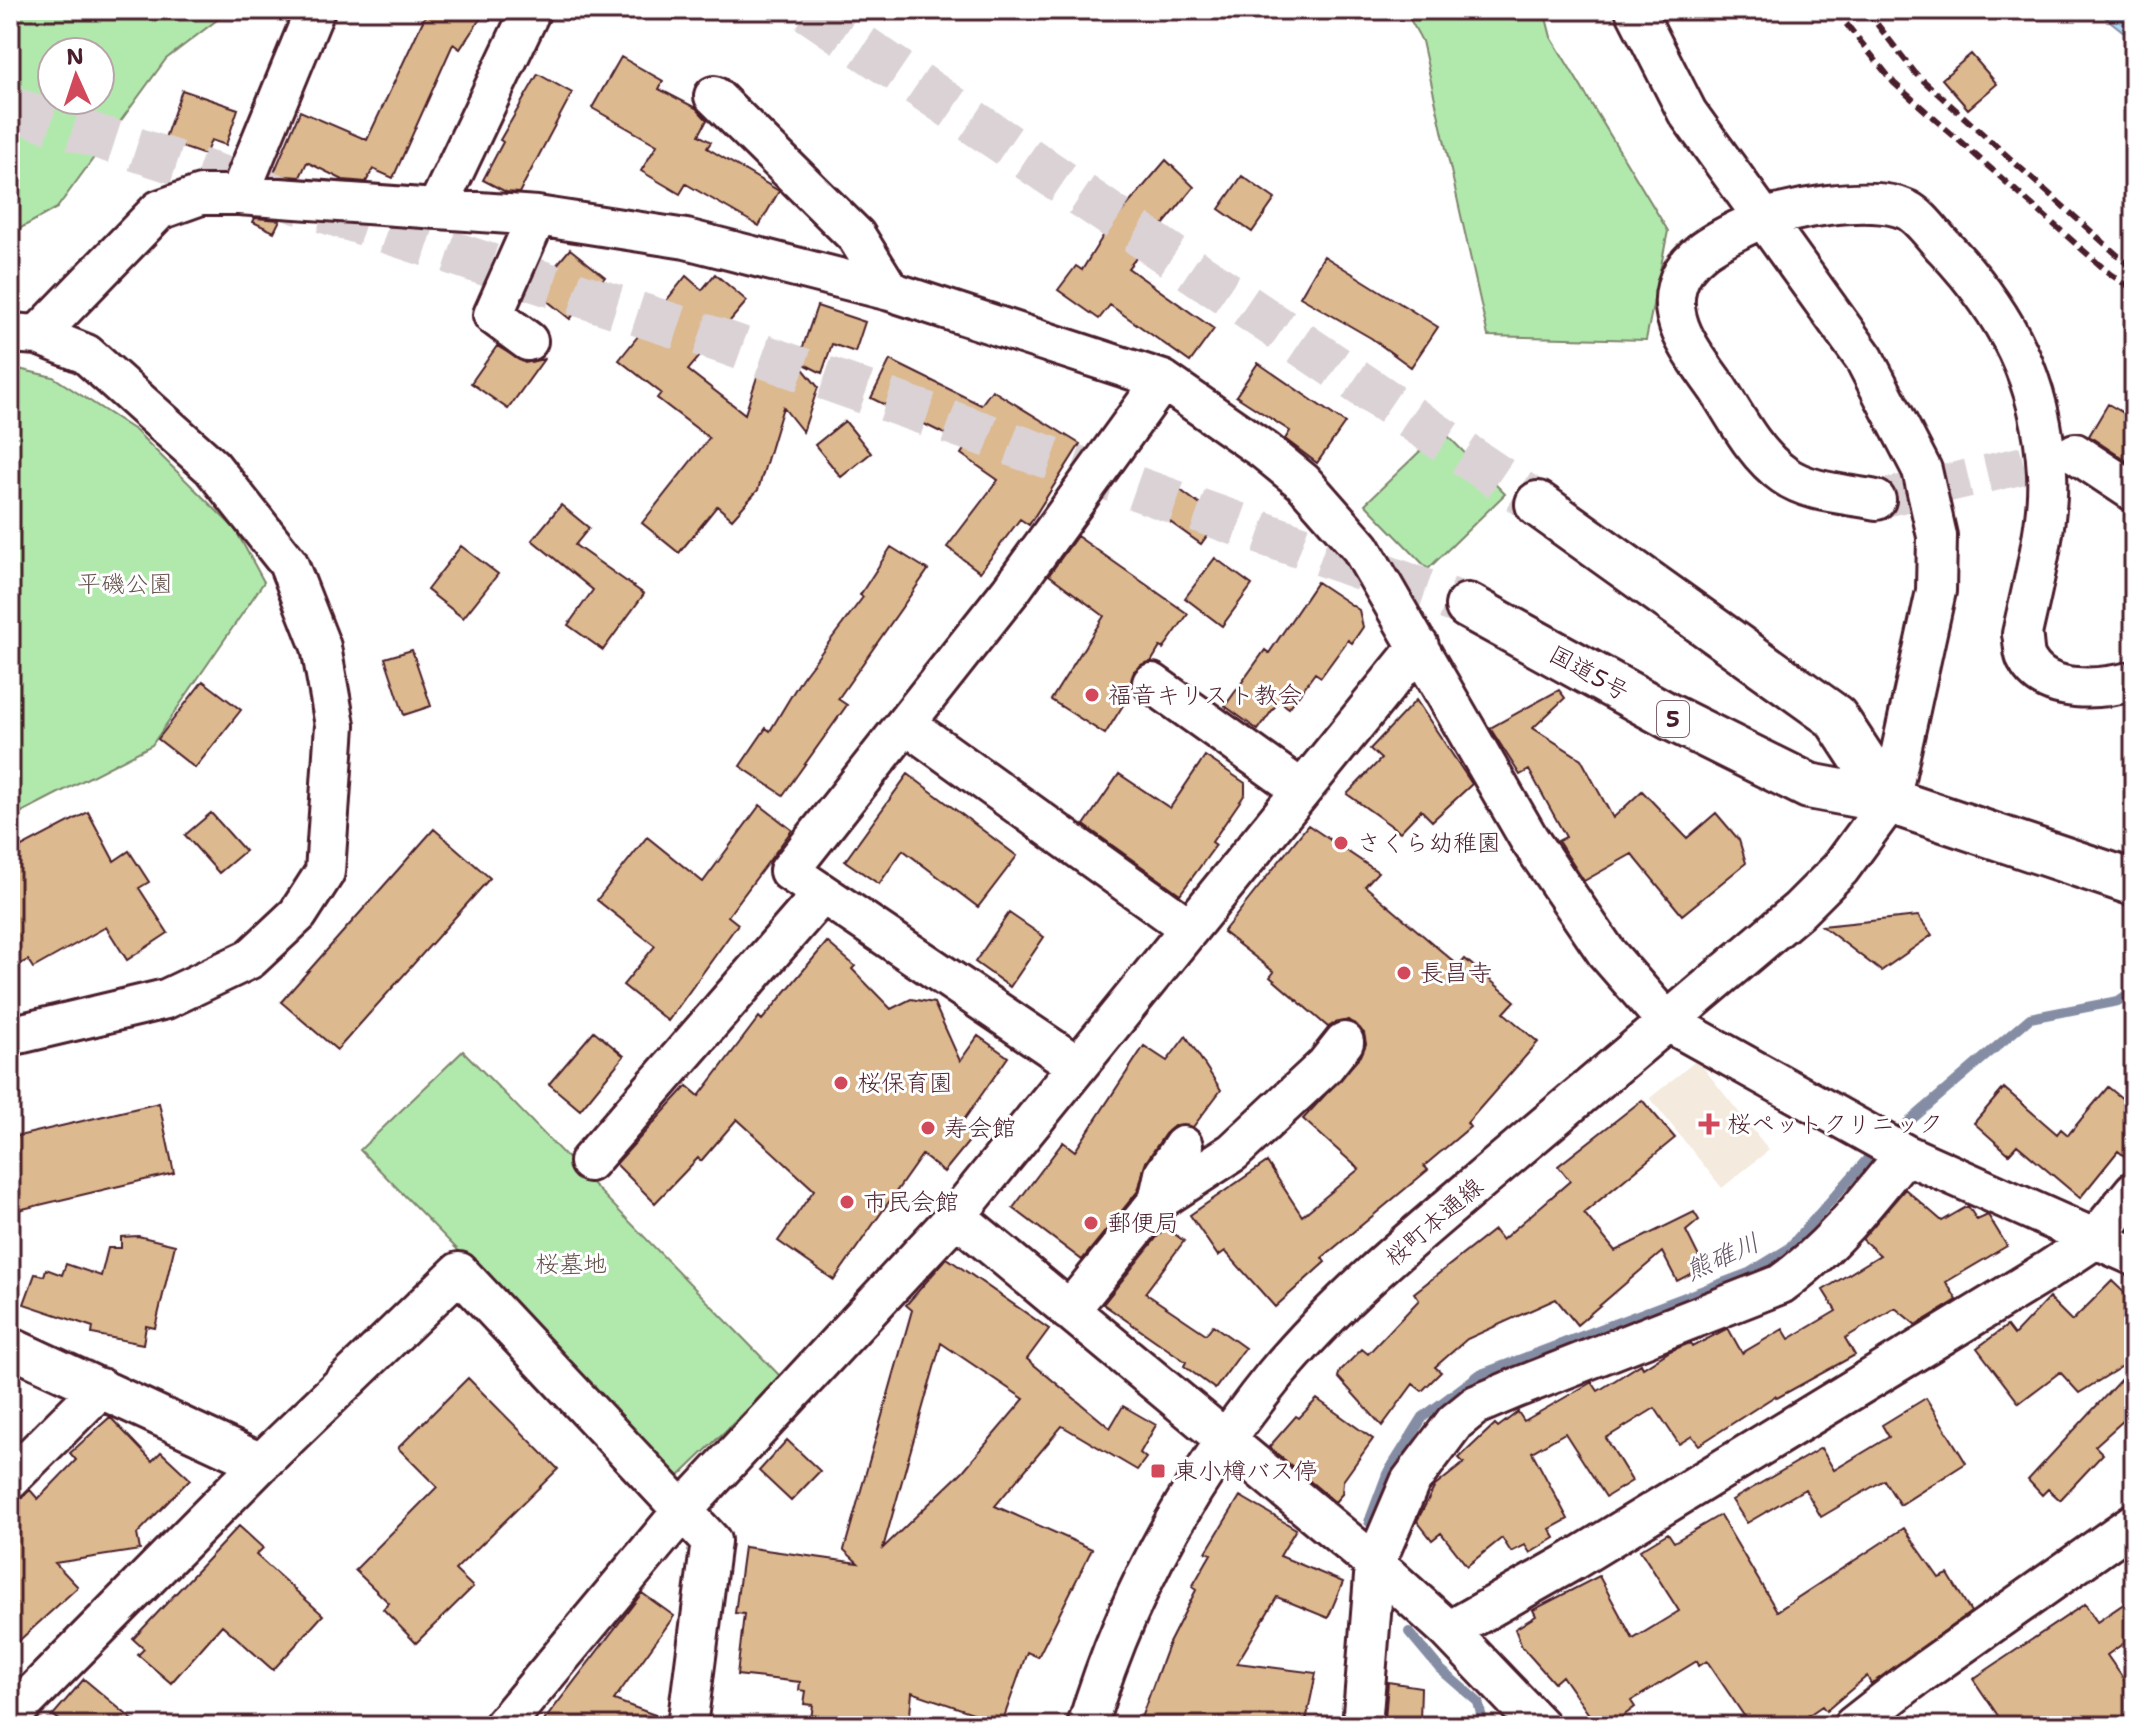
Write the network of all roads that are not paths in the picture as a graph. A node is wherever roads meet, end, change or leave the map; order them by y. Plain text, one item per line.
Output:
1 (315, 10) edge
2 (531, 10) edge
3 (1635, 10) edge
4 (714, 96) dead end
5 (239, 195) junction
6 (437, 208) junction
7 (537, 216) junction
8 (1761, 219) junction
9 (890, 291) junction
10 (24, 334) edge
11 (528, 341) dead end
12 (1163, 380) junction
13 (2075, 453) dead end
14 (2134, 492) edge
15 (1876, 500) tunnel mouth
16 (1538, 504) tunnel mouth
17 (1468, 606) tunnel mouth
18 (1419, 646) junction
19 (2134, 681) edge
20 (1152, 683) dead end
21 (907, 725) junction
22 (1302, 790) junction
23 (1890, 801) junction
24 (2134, 883) edge
25 (822, 894) junction
26 (1188, 927) junction
27 (1666, 1021) junction
28 (10, 1036) edge
29 (1344, 1042) dead end
30 (1078, 1066) junction
31 (1183, 1146) dead end
32 (1905, 1154) junction
33 (589, 1162) dead end
34 (2134, 1191) edge
35 (1158, 1201) junction
36 (956, 1216) junction
37 (2094, 1240) junction
38 (2134, 1256) edge
39 (1069, 1311) junction
40 (10, 1347) edge
41 (101, 1388) junction
42 (1225, 1442) junction
43 (261, 1463) junction
44 (10, 1479) edge
45 (684, 1509) junction
46 (2134, 1523) edge
47 (1375, 1564) junction
48 (1449, 1631) junction
49 (10, 1717) edge
50 (503, 1726) edge
51 (687, 1726) edge
52 (1087, 1726) edge
53 (1362, 1726) edge
54 (1540, 1726) edge
55 (1853, 1726) edge

1 - 5 street
2 - 6 street
3 - 8 street
4 - 9 street
5 - 6 street
5 - 10 street
6 - 7 street
7 - 9 street
7 - 11 street
8 - 15 street
8 - 19 street
8 - 23 street
9 - 12 street
10 - 28 street
12 - 18 street
12 - 21 street
13 - 14 street
16 - 23 highway
17 - 23 highway, 国道5号 / 5
18 - 22 street
18 - 27 street
20 - 22 street
21 - 25 street
21 - 26 street
22 - 26 street
23 - 24 highway, 国道5号 / 5
23 - 27 street, 桜町本通線
25 - 30 street
25 - 33 street
26 - 30 street
27 - 32 street
27 - 42 street, 桜町本通線
29 - 35 street
30 - 36 street
31 - 35 street
32 - 37 street
32 - 47 street
34 - 37 street
35 - 39 street
36 - 39 street
36 - 45 street
37 - 38 street
37 - 48 street
39 - 42 street
40 - 41 street
41 - 43 street
41 - 44 street
42 - 47 street
42 - 52 street, 桜町本通線
43 - 45 street
43 - 49 street
45 - 50 street
45 - 51 street
46 - 55 street
47 - 48 street
47 - 53 street
48 - 54 street

